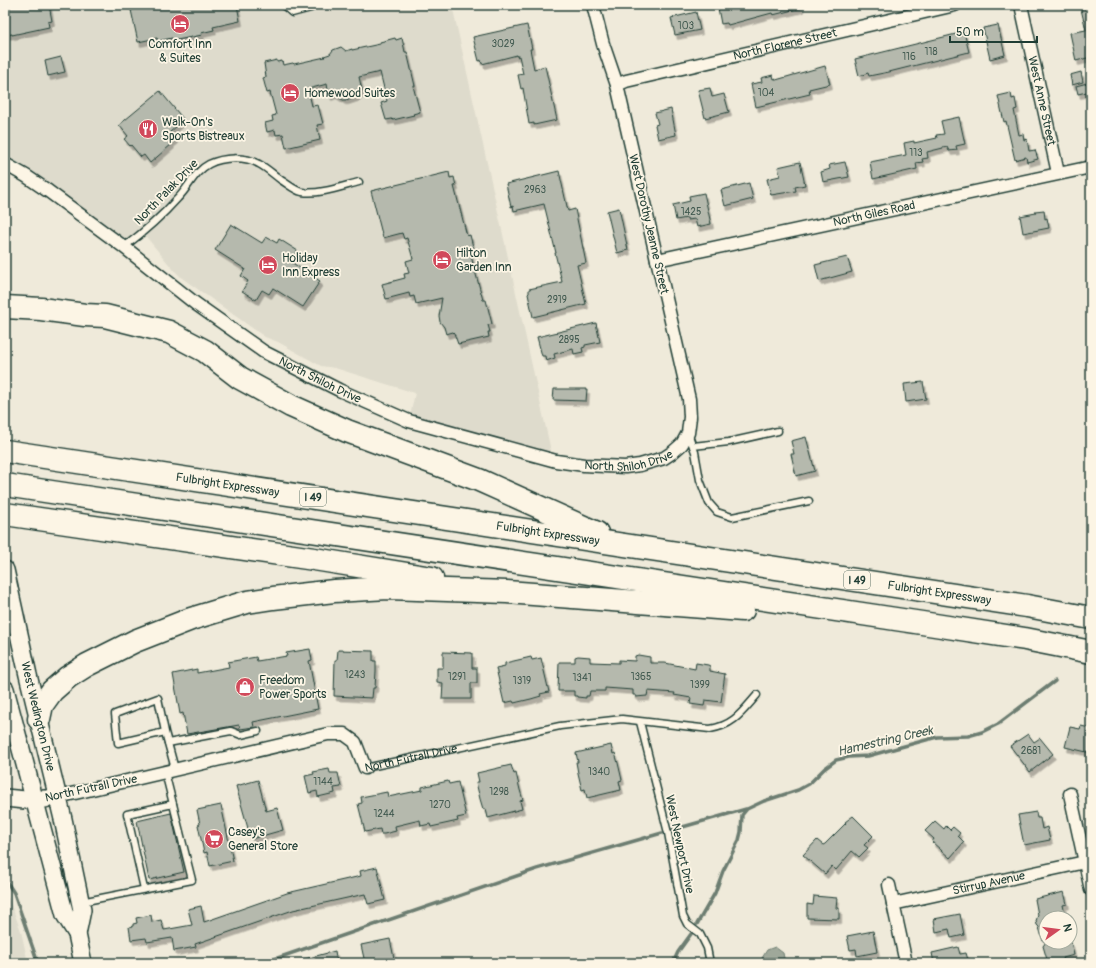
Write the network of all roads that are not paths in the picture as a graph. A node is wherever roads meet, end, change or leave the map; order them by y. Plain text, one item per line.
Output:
1 (283, 5) edge
2 (313, 5) edge
3 (593, 5) edge
4 (955, 5) edge
5 (1021, 5) edge
6 (617, 86) junction
7 (5, 164) edge
8 (1091, 167) edge
9 (1058, 173) junction
10 (359, 182) dead end
11 (124, 247) junction
12 (657, 260) junction
13 (5, 307) edge
14 (778, 431) dead end
15 (688, 445) junction
16 (5, 451) edge
17 (5, 485) edge
18 (809, 501) dead end
19 (5, 514) edge
20 (622, 544) junction
21 (5, 570) edge
22 (507, 592) junction
23 (1091, 618) edge
24 (922, 623) junction
25 (1091, 652) edge
26 (5, 689) edge
27 (757, 695) dead end
28 (39, 719) junction
29 (640, 722) junction
30 (258, 731) dead end
31 (165, 732) junction
32 (168, 743) junction
33 (365, 768) joint
34 (170, 770) junction
35 (1070, 794) dead end
36 (58, 797) junction
37 (5, 798) edge
38 (34, 800) junction
39 (173, 804) junction
40 (140, 834) dead end
41 (132, 836) junction
42 (143, 851) dead end
43 (136, 853) junction
44 (1085, 862) junction
45 (147, 867) dead end
46 (140, 869) junction
47 (889, 885) dead end
48 (144, 890) junction
49 (1091, 890) edge
50 (80, 902) junction
51 (893, 904) junction
52 (77, 934) junction
53 (83, 963) edge
54 (710, 963) edge
55 (906, 963) edge

1 - 2 lane
3 - 6 street, West Dorothy Jeanne Street
4 - 6 street, North Florene Street
5 - 9 street, West Anne Street
6 - 12 street, West Dorothy Jeanne Street
7 - 11 street, North Shiloh Drive
8 - 9 street, North Giles Road
9 - 12 street, North Giles Road
10 - 11 lane, North Palak Drive
11 - 15 street, North Shiloh Drive
12 - 15 street, West Dorothy Jeanne Street
13 - 20 highway
14 - 15 lane
15 - 18 lane
16 - 20 highway, Fulbright Expressway / I 49
17 - 24 highway
19 - 22 highway
20 - 23 highway, Fulbright Expressway / I 49
21 - 28 main road, West Wedington Drive
22 - 24 highway
22 - 28 highway
24 - 25 highway
26 - 38 main road, West Wedington Drive
27 - 29 lane, North Futrall Drive
28 - 36 main road, West Wedington Drive
29 - 33 lane, North Futrall Drive
29 - 54 lane, West Newport Drive
30 - 32 lane
31 - 31 lane
31 - 32 lane
32 - 34 lane
33 - 34 street, North Futrall Drive
34 - 36 street, North Futrall Drive
34 - 39 lane
35 - 44 street
36 - 38 main road, North Futrall Drive
36 - 50 main road, West Wedington Drive
37 - 38 main road, North Futrall Drive
38 - 52 main road, West Wedington Drive
39 - 41 lane
39 - 48 lane
40 - 41 lane
41 - 43 lane
42 - 43 lane
43 - 46 lane
44 - 49 street
44 - 51 street, Stirrup Avenue
45 - 46 lane
46 - 48 lane
47 - 51 street
48 - 50 lane
50 - 52 main road, West Wedington Drive
51 - 55 street
52 - 53 main road, West Wedington Drive

